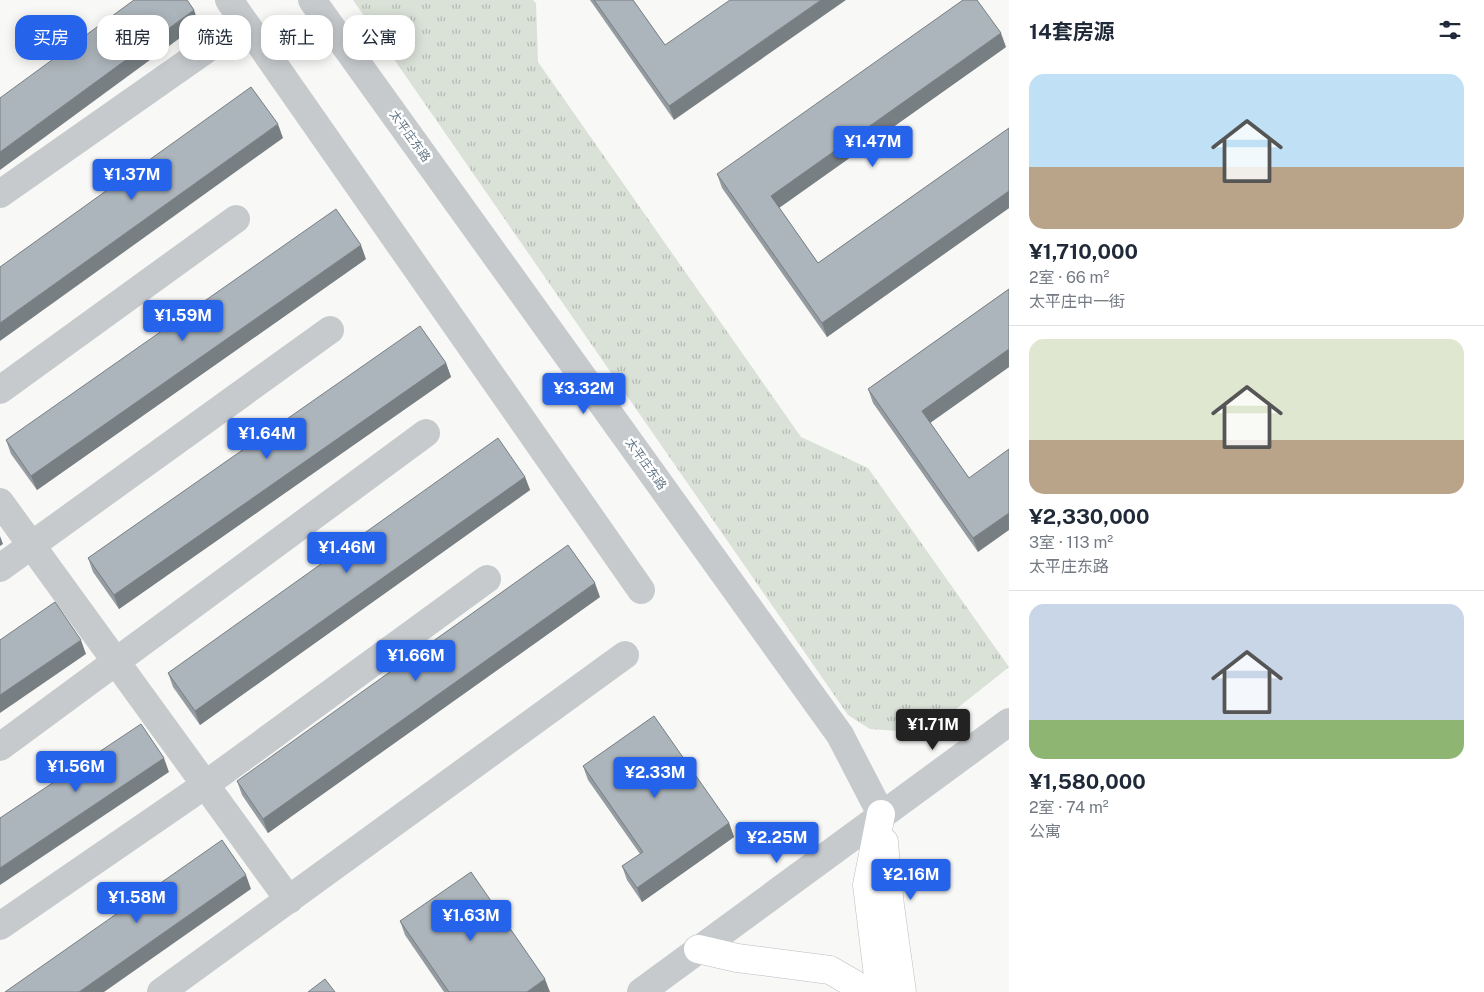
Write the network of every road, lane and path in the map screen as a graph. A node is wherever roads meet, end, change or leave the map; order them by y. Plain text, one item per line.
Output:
1 (230, 0) edge
2 (312, 0) edge
3 (239, 15) edge
4 (251, 33) edge
5 (191, 60) edge
6 (0, 194) edge
7 (236, 219) dead end
8 (330, 330) dead end
9 (0, 390) edge
10 (426, 433) dead end
11 (0, 502) edge
12 (31, 545) junction
13 (0, 568) edge
14 (486, 579) dead end
15 (641, 590) dead end
16 (625, 655) dead end
17 (116, 662) junction
18 (1009, 722) edge
19 (0, 747) edge
20 (205, 784) junction
21 (881, 814) junction
22 (289, 900) junction
23 (0, 926) edge
24 (698, 949) junction
25 (161, 992) edge
26 (641, 992) edge
27 (868, 992) edge
28 (880, 992) edge
29 (902, 992) edge

1 - 3 street
2 - 21 street, 太平庄东路
4 - 15 street
5 - 6 street
7 - 9 street
8 - 12 street
10 - 17 street
11 - 12 street
12 - 13 street
12 - 17 street
14 - 20 street
16 - 22 street
17 - 19 street
17 - 20 street
18 - 21 street
20 - 22 street
20 - 23 street
21 - 24 street
21 - 28 main road
21 - 29 main road, 太平庄东路
22 - 25 street
24 - 26 street
24 - 27 main road

